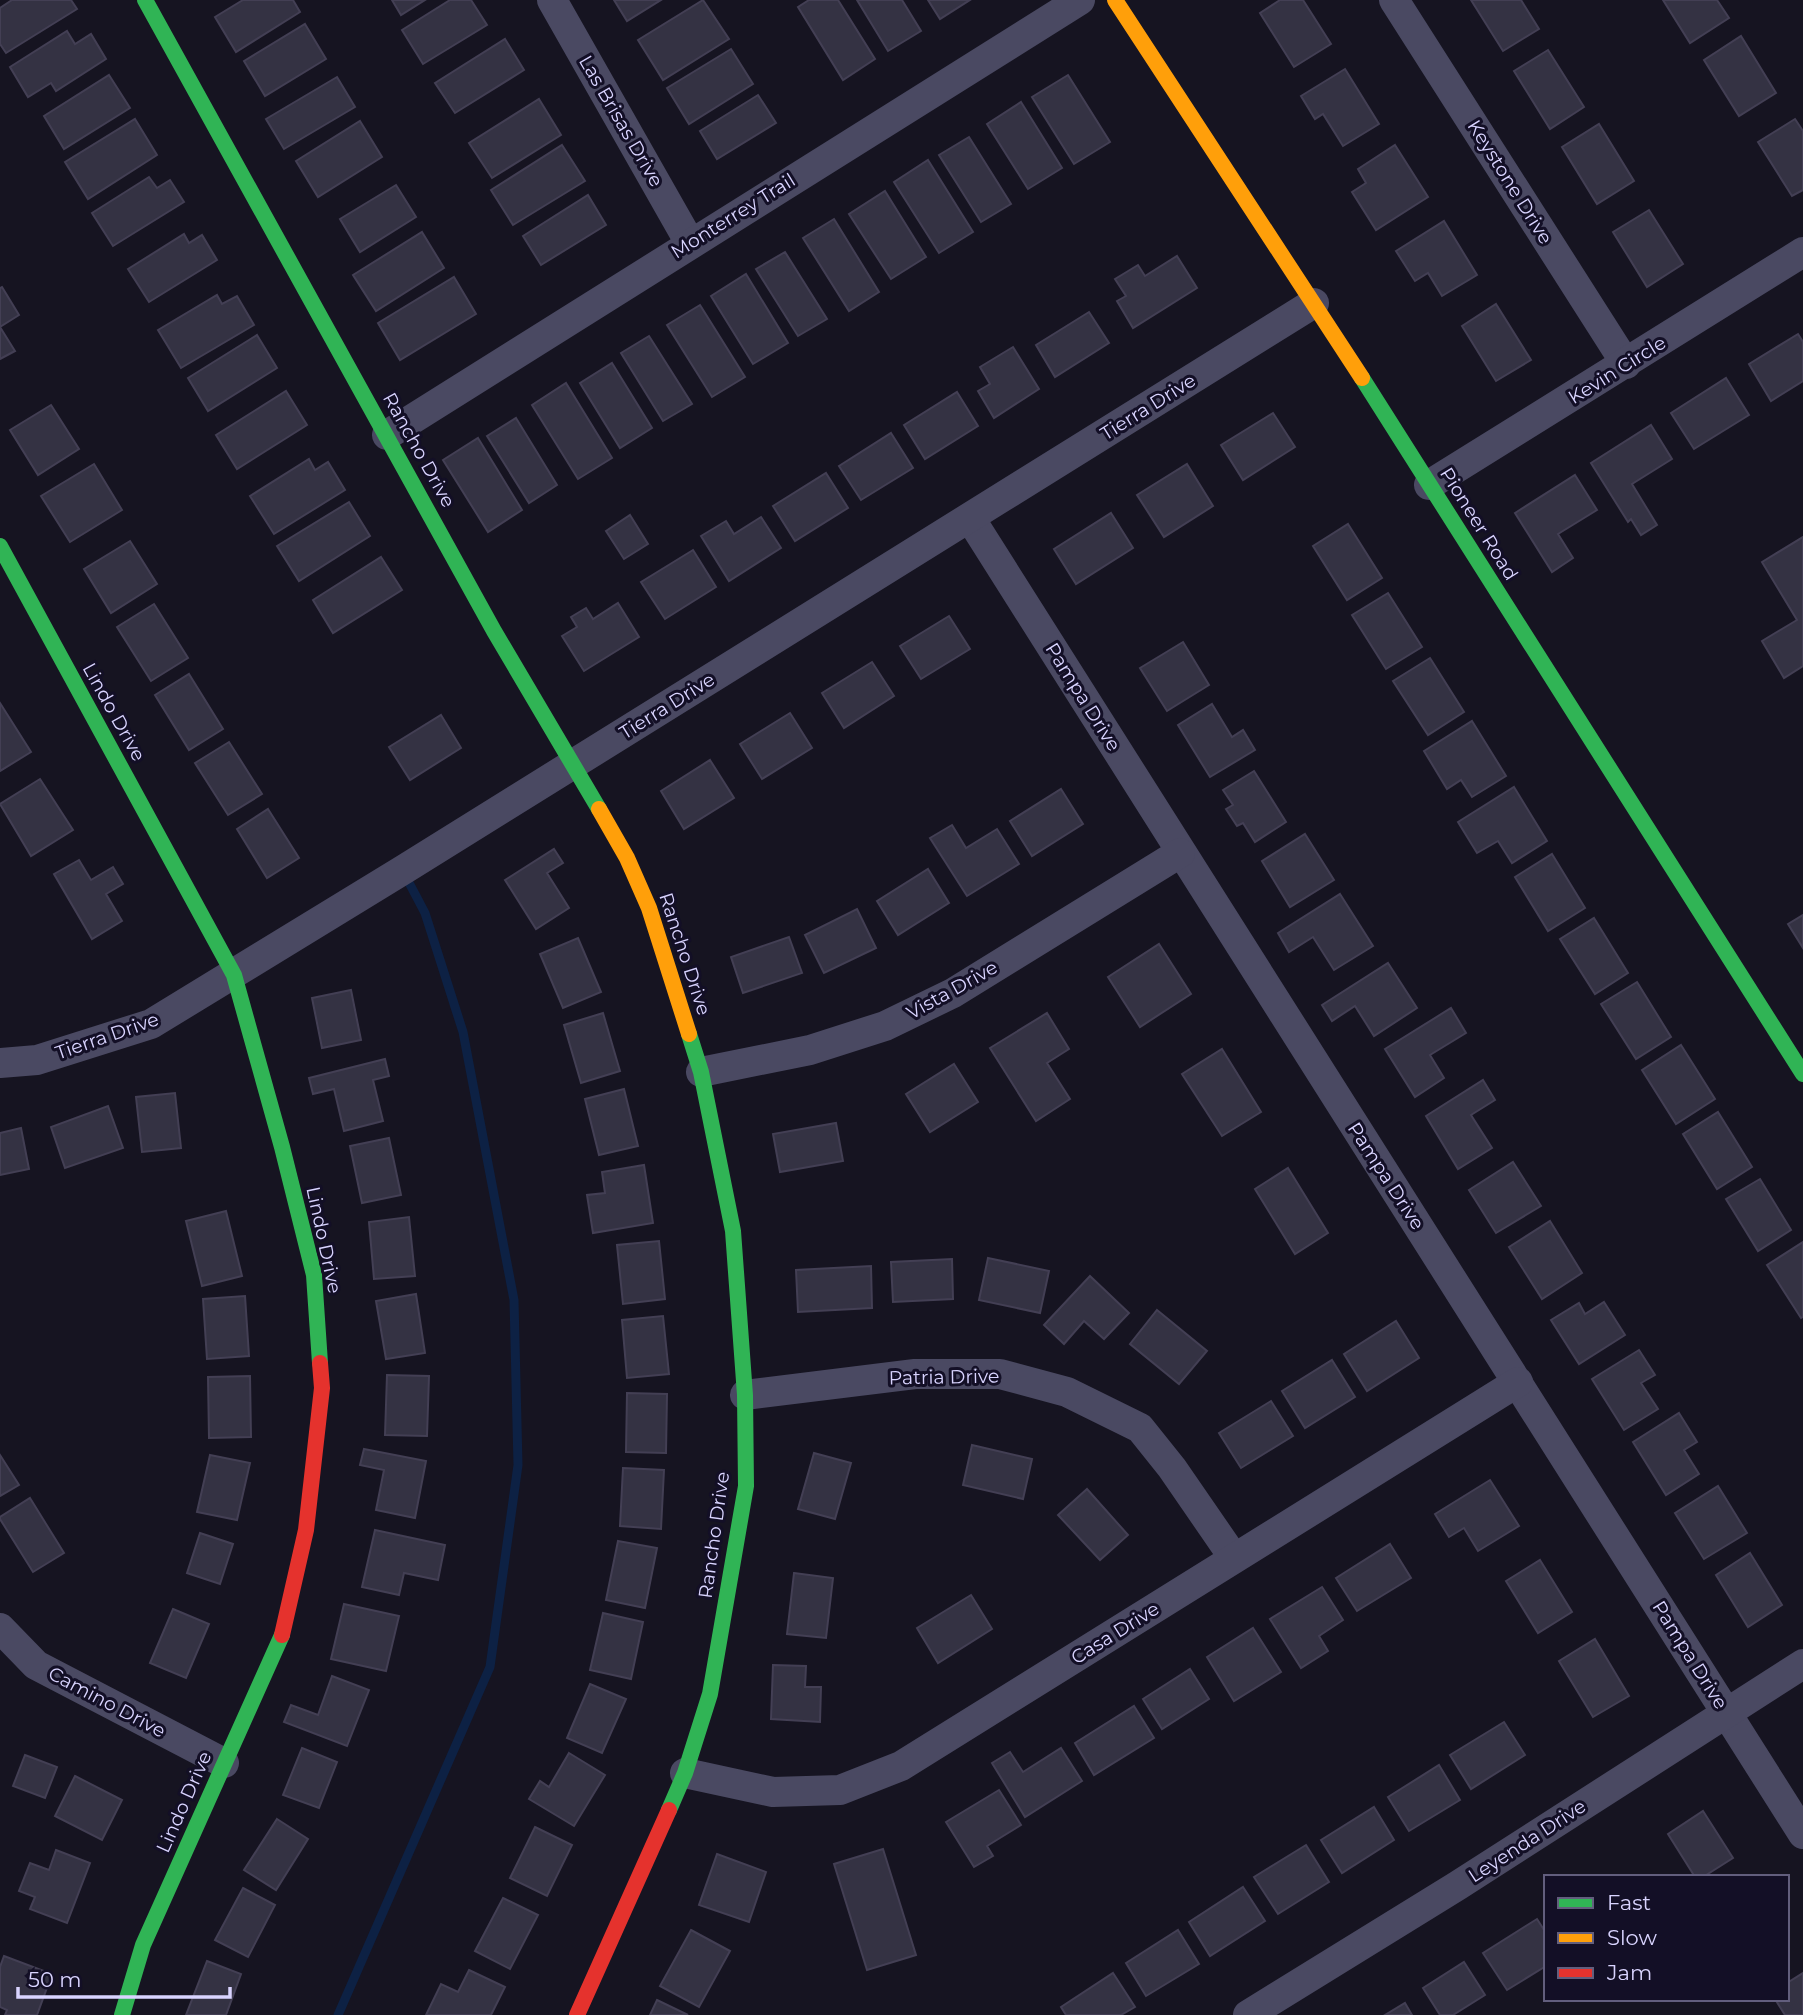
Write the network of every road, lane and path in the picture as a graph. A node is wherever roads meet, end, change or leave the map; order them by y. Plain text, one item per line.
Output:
1 (145, 0) edge
2 (552, 0) edge
3 (1080, 0) edge
4 (1115, 0) edge
5 (1394, 0) edge
6 (690, 243) junction
7 (1803, 252) edge
8 (1314, 303) junction
9 (1626, 364) junction
10 (387, 435) junction
11 (1429, 485) junction
12 (970, 518) junction
13 (0, 546) edge
14 (574, 764) junction
15 (1180, 853) junction
16 (234, 975) junction
17 (1797, 1051) edge
18 (0, 1063) edge
19 (701, 1072) junction
20 (1803, 1074) edge
21 (1518, 1382) junction
22 (745, 1395) junction
23 (1234, 1559) junction
24 (0, 1628) edge
25 (1803, 1664) edge
26 (1726, 1714) junction
27 (225, 1763) junction
28 (685, 1773) junction
29 (1803, 1834) edge
30 (122, 2015) edge
31 (577, 2015) edge
32 (1248, 2015) edge

1 - 10 street, Rancho Drive
2 - 6 street, Las Brisas Drive
3 - 6 street, Monterrey Trail
4 - 8 street, Pioneer Road
5 - 9 street, Keystone Drive
6 - 10 street, Monterrey Trail
7 - 9 street, Kevin Circle
8 - 11 street, Pioneer Road
8 - 12 street, Tierra Drive
9 - 11 street, Kevin Circle
10 - 14 street, Rancho Drive
11 - 17 street, Pioneer Road
12 - 14 street, Tierra Drive
12 - 15 street, Pampa Drive
13 - 16 street, Lindo Drive
14 - 16 street, Tierra Drive
14 - 19 street, Rancho Drive
15 - 19 street, Vista Drive
15 - 21 street, Pampa Drive
16 - 18 street, Tierra Drive
16 - 27 street, Lindo Drive
17 - 20 street, Pioneer Road
19 - 22 street, Rancho Drive
21 - 23 street, Casa Drive
21 - 26 street, Pampa Drive
22 - 23 street, Patria Drive
22 - 28 street, Rancho Drive
23 - 28 street, Casa Drive
24 - 27 street, Camino Drive
25 - 26 street, Leyenda Drive
26 - 29 street, Pampa Drive
26 - 32 street, Leyenda Drive
27 - 30 street, Lindo Drive
28 - 31 street, Rancho Drive

